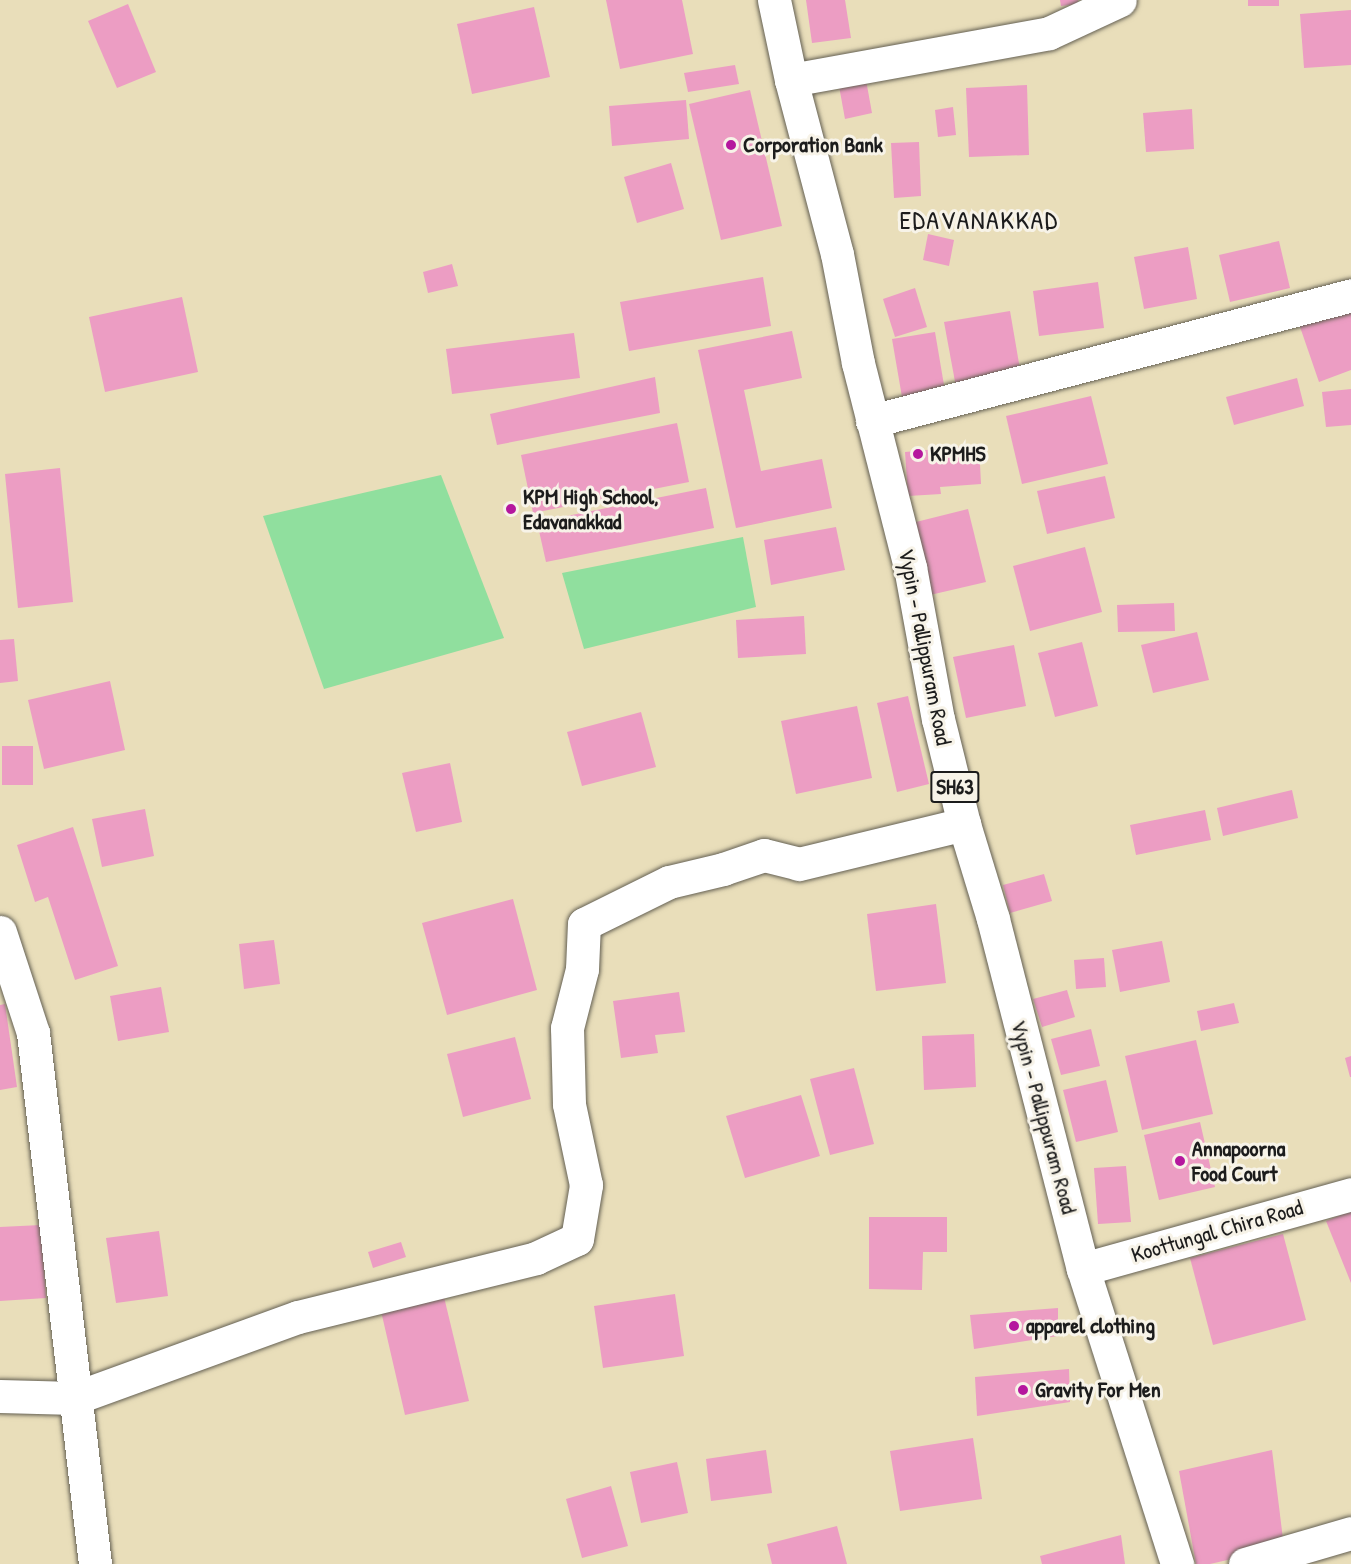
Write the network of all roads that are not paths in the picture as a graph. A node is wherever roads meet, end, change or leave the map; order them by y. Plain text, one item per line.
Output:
1 (774, 0) edge
2 (1120, 0) edge
3 (791, 80) junction
4 (1351, 295) edge
5 (872, 421) junction
6 (964, 824) junction
7 (0, 932) edge
8 (1351, 1194) edge
9 (1083, 1269) junction
10 (0, 1396) edge
11 (75, 1398) junction
12 (1351, 1533) edge
13 (95, 1564) edge
14 (1177, 1564) edge
15 (1245, 1564) edge

1 - 3 street, Vypin - Pallippuram Road / SH63
2 - 3 street
3 - 5 street, Vypin - Pallippuram Road / SH63
4 - 5 street
5 - 6 street, Vypin - Pallippuram Road / SH63
6 - 9 street, Vypin - Pallippuram Road / SH63
6 - 11 street
7 - 11 street
8 - 9 street, Koottungal Chira Road
9 - 14 street, Vypin - Pallippuram Road / SH63
10 - 11 street
11 - 13 street
12 - 15 street

